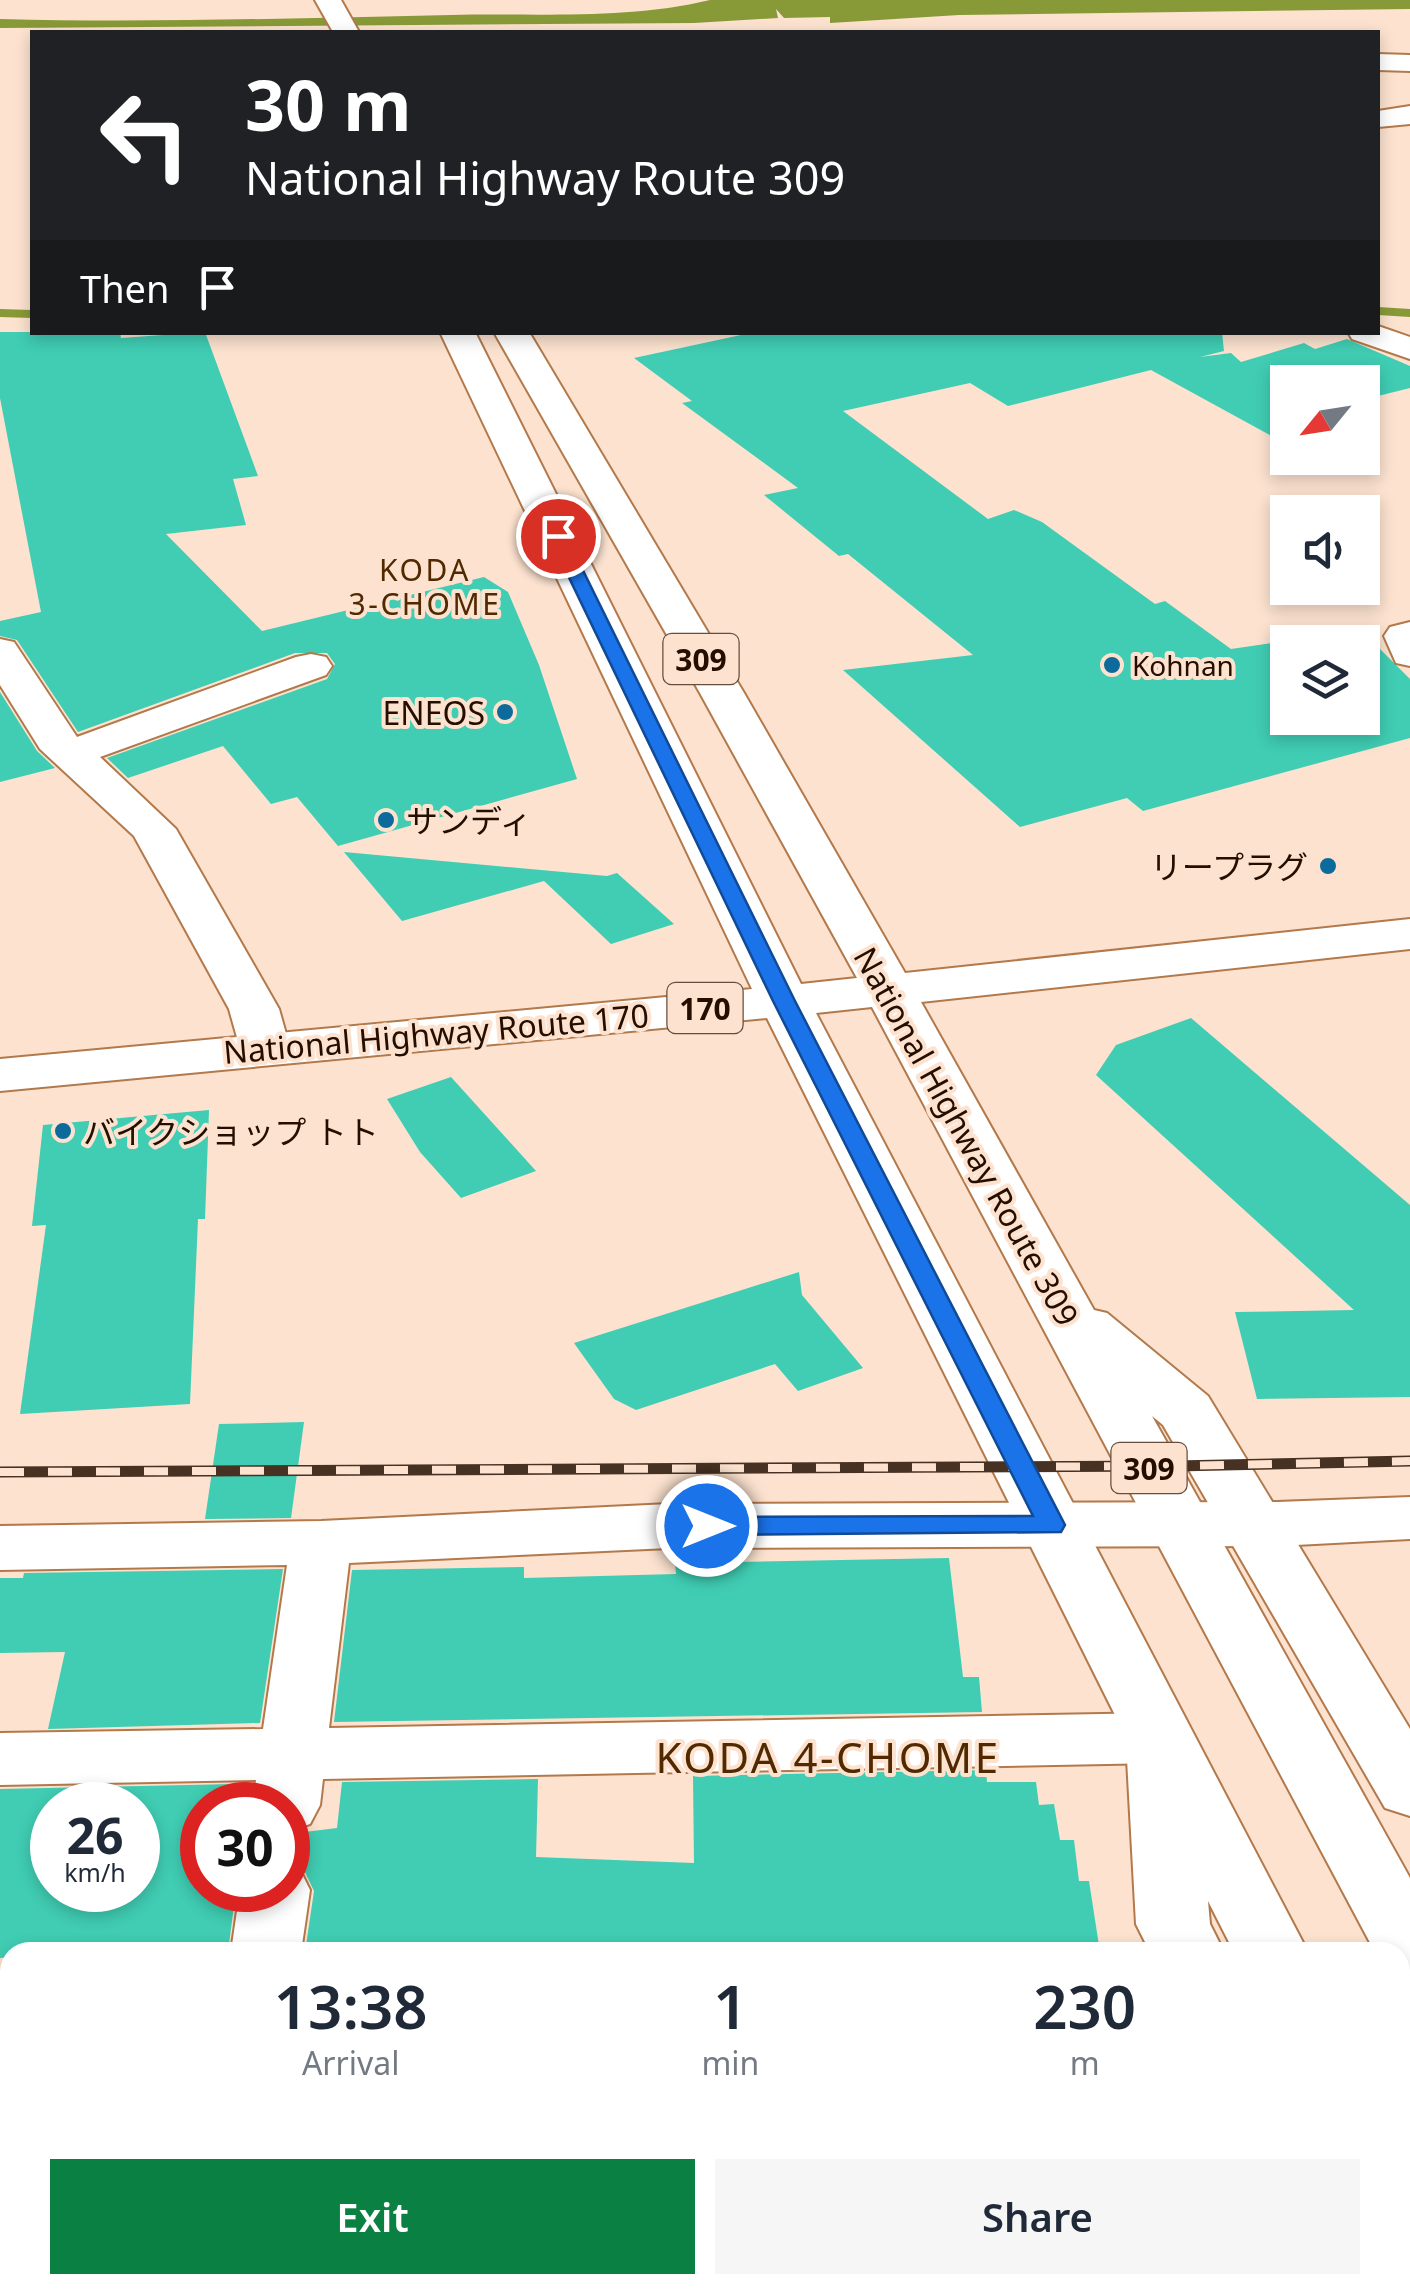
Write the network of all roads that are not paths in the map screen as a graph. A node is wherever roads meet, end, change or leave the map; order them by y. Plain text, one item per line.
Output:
1 (328, 0) edge
2 (345, 30) edge
3 (1380, 62) edge
4 (1410, 62) edge
5 (1410, 115) edge
6 (1380, 119) edge
7 (458, 335) edge
8 (513, 335) edge
9 (1372, 335) edge
10 (1410, 349) edge
11 (1410, 634) edge
12 (0, 650) edge
13 (1410, 654) edge
14 (311, 666) dead end
15 (70, 754) junction
16 (1410, 934) edge
17 (887, 988) junction
18 (784, 1001) junction
19 (265, 1048) junction
20 (0, 1075) edge
21 (1061, 1306) junction
22 (1410, 1518) edge
23 (1180, 1524) junction
24 (1256, 1524) junction
25 (1051, 1525) junction
26 (321, 1543) junction
27 (0, 1548) edge
28 (1160, 1738) junction
29 (0, 1758) edge
30 (1402, 1759) edge
31 (290, 1780) edge
32 (272, 1912) edge
33 (267, 1942) edge
34 (1183, 1942) edge
35 (1265, 1942) edge
36 (1407, 1942) edge

1 - 2 highway
3 - 4 street
5 - 6 street
7 - 18 highway, 309
8 - 17 highway, National Highway Route 309 / 309
9 - 10 street
11 - 13 street
12 - 15 street
14 - 15 street
15 - 19 street
16 - 17 highway, National Highway Route 170 / 170
17 - 18 highway, National Highway Route 170 / 170
17 - 21 highway, National Highway Route 309 / 309
18 - 19 highway, National Highway Route 170 / 170
18 - 25 highway, 309
19 - 20 highway, National Highway Route 170 / 170
21 - 23 highway, National Highway Route 309 / 309
21 - 24 highway, 309
22 - 24 street
23 - 24 street
23 - 25 street
23 - 36 highway, National Highway Route 309 / 309
24 - 30 highway, 309
25 - 26 street
25 - 28 highway, 309
26 - 27 street
26 - 31 street
28 - 31 street
28 - 34 highway, 309
28 - 35 highway, 309
29 - 31 street
32 - 33 street

